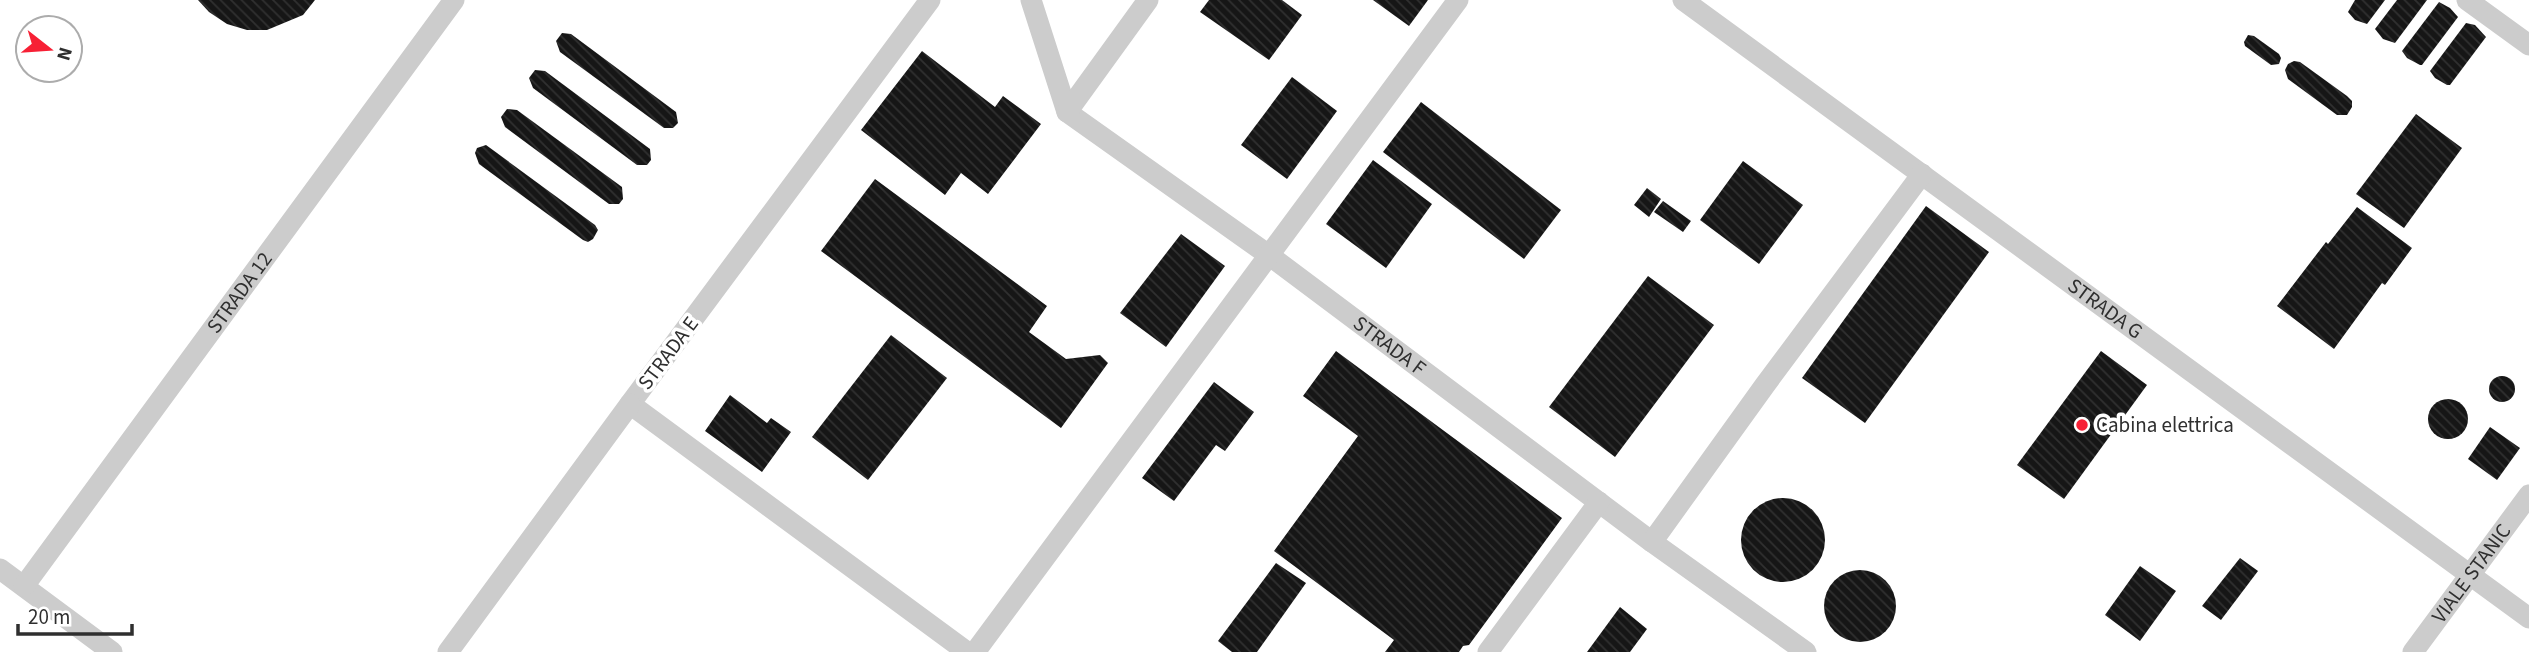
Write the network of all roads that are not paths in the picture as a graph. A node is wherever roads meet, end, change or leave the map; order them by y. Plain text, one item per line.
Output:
1 (454, 0) edge
2 (930, 0) edge
3 (1031, 0) edge
4 (1148, 0) edge
5 (1458, 0) edge
6 (1683, 0) edge
7 (2467, 0) edge
8 (2529, 45) edge
9 (1067, 112) junction
10 (1922, 174) junction
11 (1270, 256) junction
12 (630, 404) junction
13 (2529, 495) edge
14 (1599, 502) junction
15 (1652, 542) junction
16 (0, 569) edge
17 (2471, 575) junction
18 (23, 586) junction
19 (2529, 618) edge
20 (111, 652) edge
21 (448, 652) edge
22 (967, 652) edge
23 (975, 652) edge
24 (1488, 652) edge
25 (1806, 652) edge
26 (2413, 652) edge

1 - 18 lane, STRADA 12
2 - 12 lane, STRADA E
3 - 9 lane
4 - 9 lane
5 - 11 lane
6 - 10 lane, STRADA G
7 - 8 lane
9 - 11 lane, STRADA F
10 - 15 lane
10 - 17 lane, STRADA G
11 - 14 lane, STRADA F
11 - 23 lane
12 - 21 lane
12 - 22 lane, STRADA E
13 - 17 lane, VIALE STANIC
14 - 15 lane, STRADA F
14 - 24 lane
15 - 25 lane, STRADA F
16 - 18 lane
17 - 19 lane, STRADA G
17 - 26 lane, VIALE STANIC
18 - 20 lane

